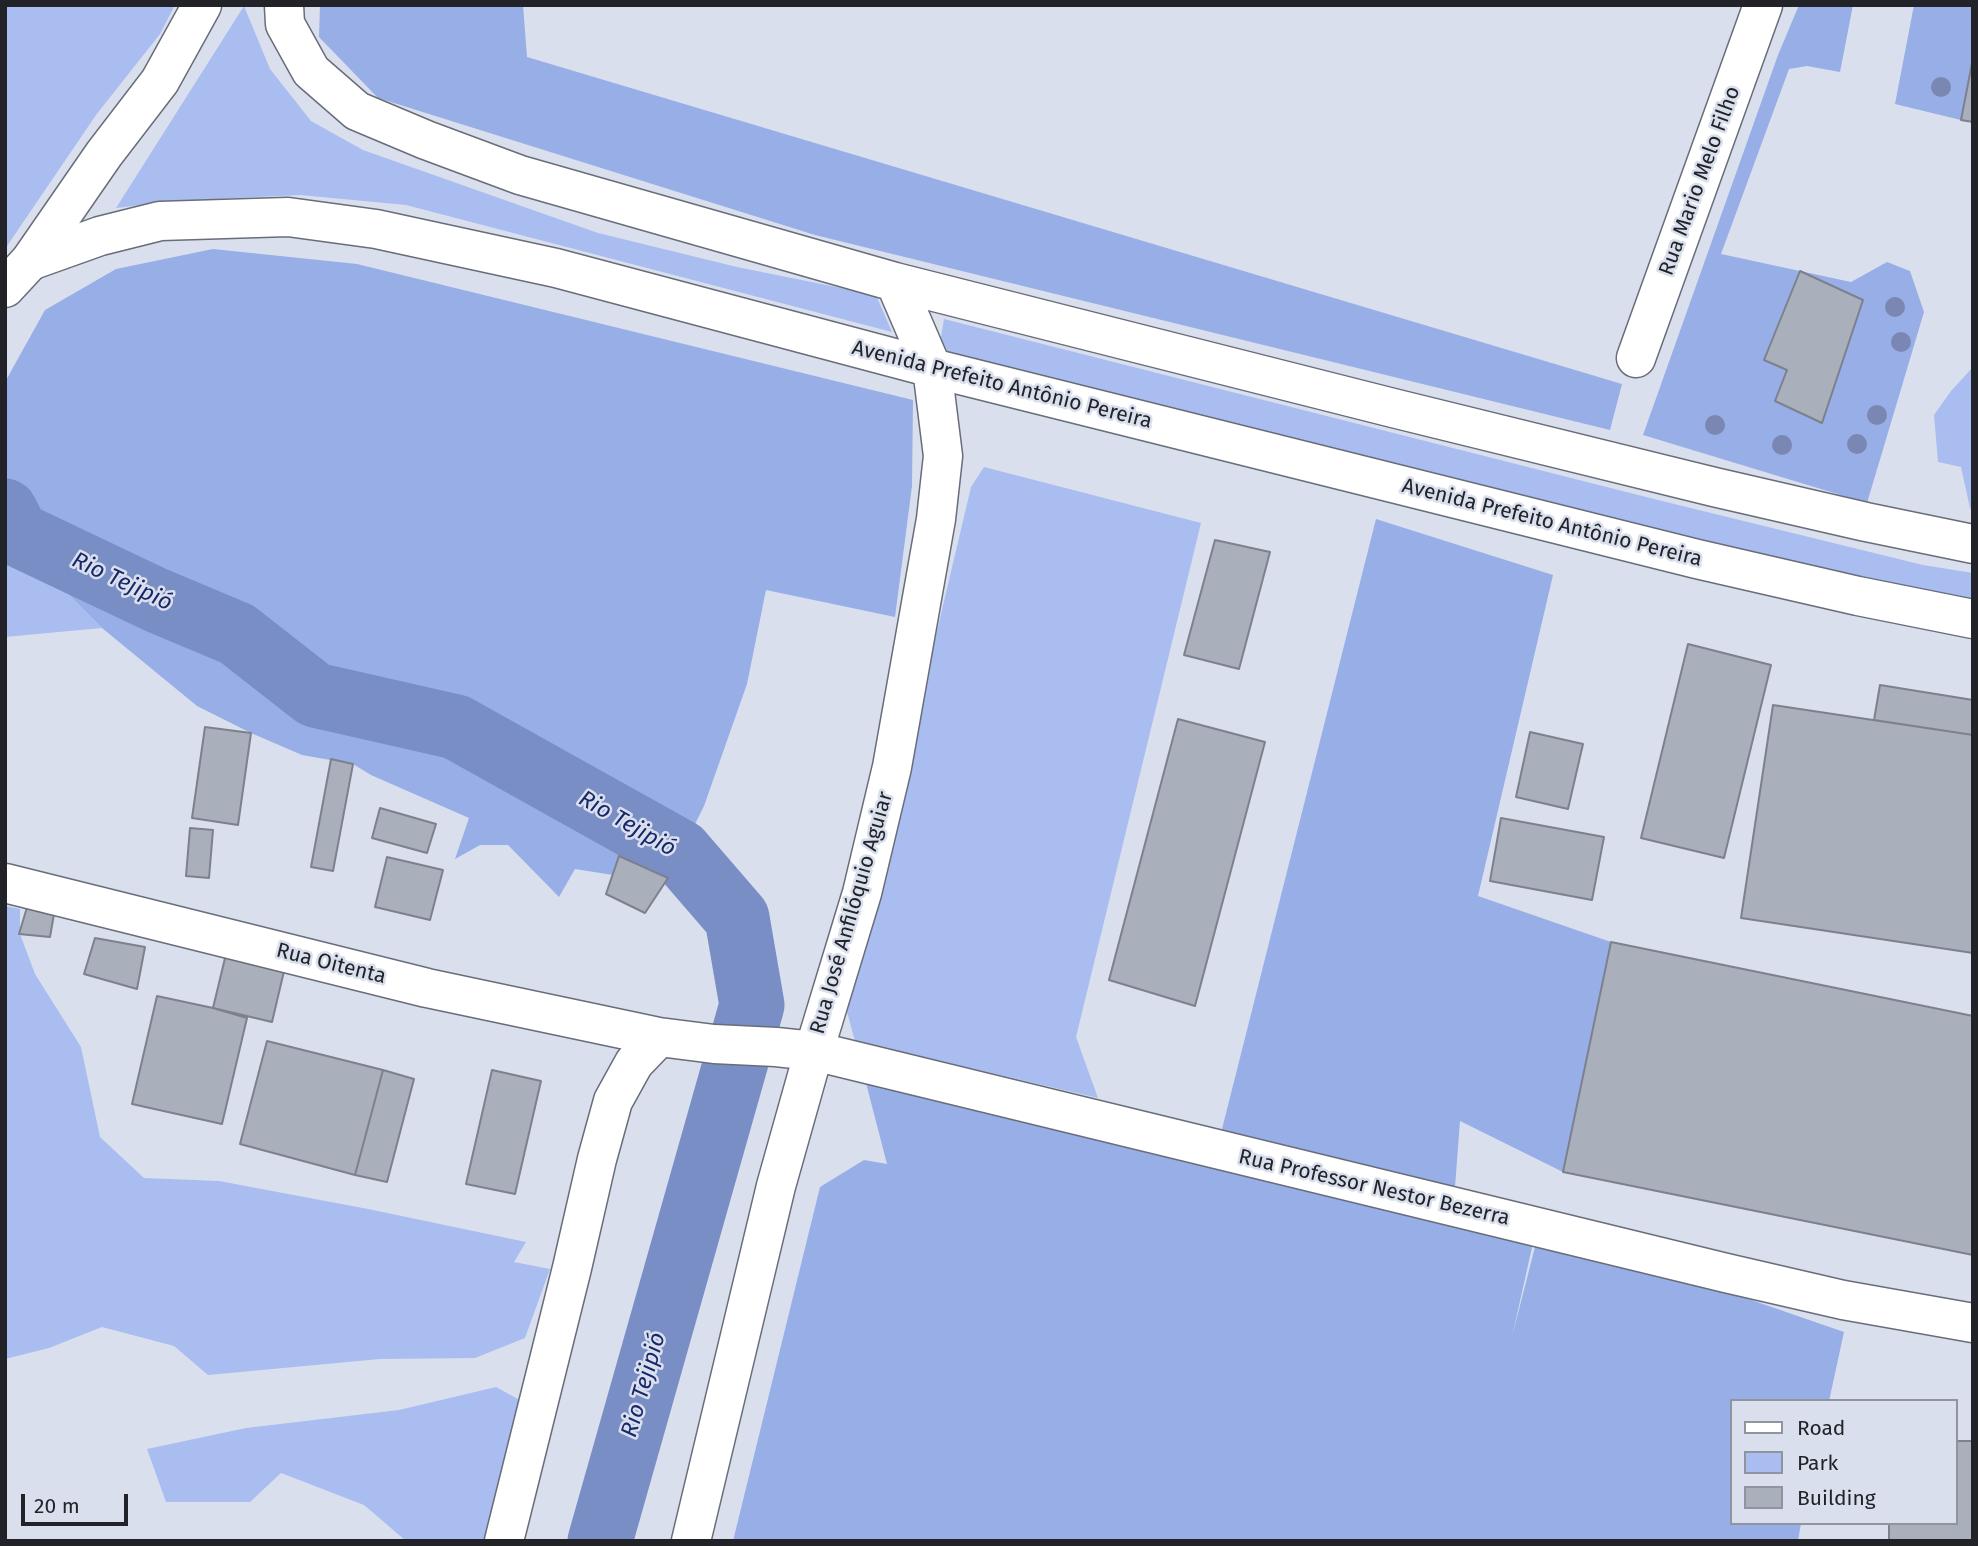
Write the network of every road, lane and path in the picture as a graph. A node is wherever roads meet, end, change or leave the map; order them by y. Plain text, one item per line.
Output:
1 (202, 5) edge
2 (284, 5) edge
3 (1763, 5) edge
4 (17, 274) edge
5 (895, 282) junction
6 (1636, 358) dead end
7 (932, 368) junction
8 (1973, 544) edge
9 (1973, 619) edge
10 (5, 883) edge
11 (659, 1037) junction
12 (714, 1044) joint
13 (814, 1051) junction
14 (1973, 1323) edge
15 (503, 1541) edge
16 (691, 1541) edge

1 - 4 main road
2 - 5 main road
3 - 6 main road, Rua Mario Melo Filho
4 - 7 main road, Avenida Prefeito Antônio Pereira
5 - 7 main road, Rua José Anfilóquio Aguiar
5 - 8 main road
7 - 9 main road, Avenida Prefeito Antônio Pereira
7 - 13 main road, Rua José Anfilóquio Aguiar
10 - 11 main road, Rua Oitenta
11 - 12 main road, Rua Oitenta
11 - 15 main road
12 - 13 main road, Rua Professor Nestor Bezerra
13 - 14 main road, Rua Professor Nestor Bezerra
13 - 16 main road, Rua José Anfilóquio Aguiar

